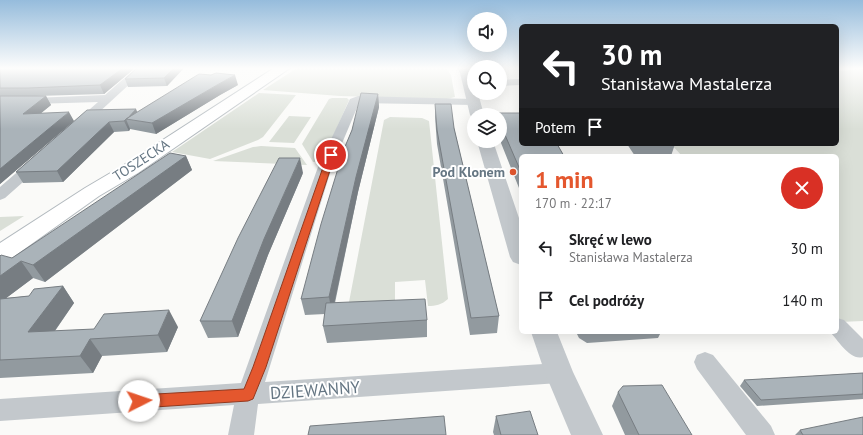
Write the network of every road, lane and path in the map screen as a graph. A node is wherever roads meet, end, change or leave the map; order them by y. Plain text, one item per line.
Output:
1 (119, 88) edge
2 (252, 88) edge
3 (108, 98) junction
4 (0, 100) edge
5 (473, 102) joint
6 (475, 108) edge
7 (71, 132) edge
8 (487, 148) edge
9 (42, 158) edge
10 (0, 195) edge
11 (519, 251) edge
12 (0, 254) edge
13 (839, 328) edge
14 (545, 334) edge
15 (859, 349) dead end
16 (704, 362) dead end
17 (559, 373) junction
18 (248, 394) junction
19 (0, 410) edge
20 (241, 435) edge
21 (587, 435) edge
22 (762, 435) edge

1 - 3 street
2 - 12 main road, TOSZECKA
3 - 4 street
3 - 7 street
5 - 6 street
5 - 18 street
8 - 11 street
9 - 10 street
13 - 15 street
14 - 17 street
16 - 22 street
17 - 18 street, DZIEWANNY
17 - 21 street
18 - 19 street, DZIEWANNY
18 - 20 street

